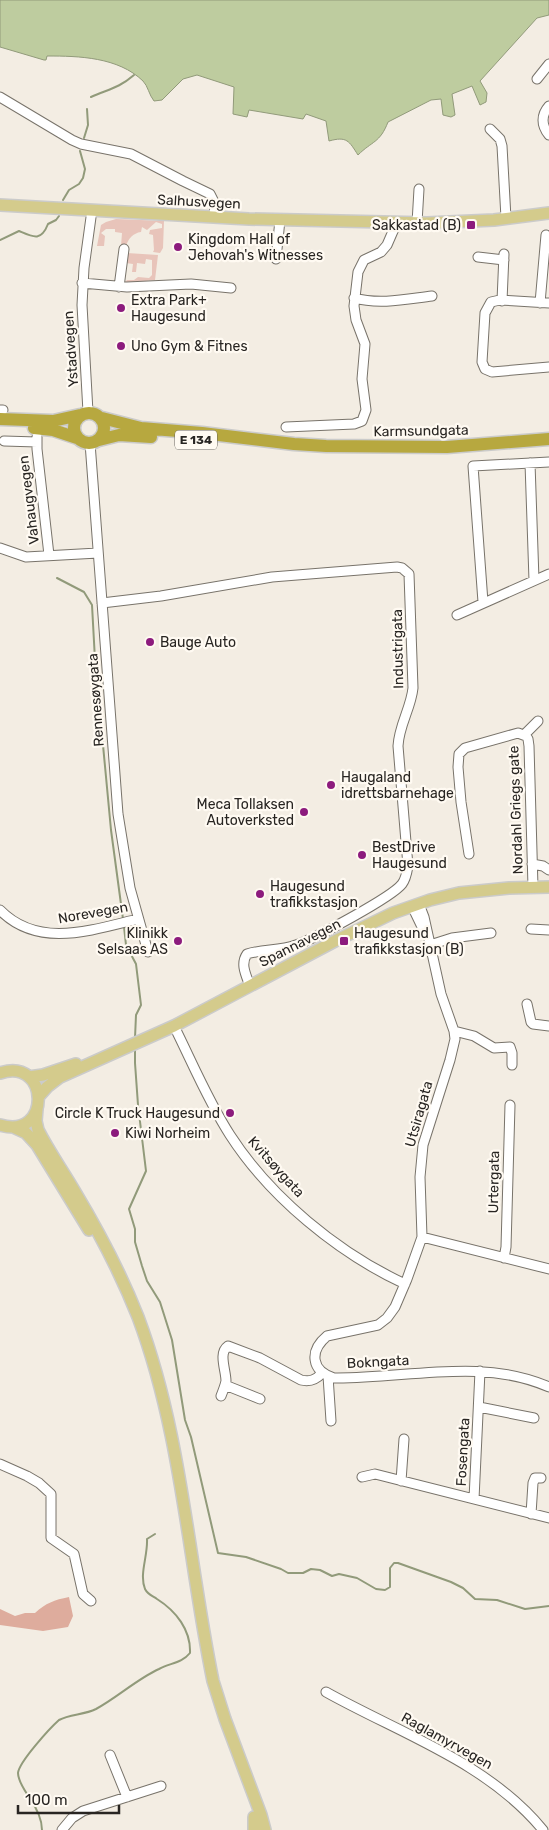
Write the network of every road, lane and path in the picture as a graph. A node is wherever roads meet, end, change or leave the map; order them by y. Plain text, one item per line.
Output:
1 (549, 64) edge
2 (537, 79) dead end
3 (0, 96) edge
4 (549, 106) edge
5 (490, 129) dead end
6 (549, 134) edge
7 (419, 189) dead end
8 (0, 205) edge
9 (92, 210) junction
10 (549, 213) edge
11 (214, 217) junction
12 (506, 218) junction
13 (280, 220) junction
14 (396, 222) junction
15 (417, 223) junction
16 (546, 235) dead end
17 (124, 249) dead end
18 (276, 258) dead end
19 (478, 258) dead end
20 (82, 284) junction
21 (120, 287) junction
22 (231, 288) dead end
23 (432, 296) dead end
24 (354, 298) junction
25 (502, 300) junction
26 (545, 303) edge
27 (549, 368) edge
28 (1, 413) edge
29 (84, 414) junction
30 (102, 418) junction
31 (0, 427) edge
32 (286, 427) dead end
33 (78, 438) junction
34 (549, 439) edge
35 (4, 441) dead end
36 (94, 442) junction
37 (294, 444) junction
38 (549, 462) edge
39 (530, 463) junction
40 (0, 548) edge
41 (98, 553) junction
42 (49, 555) junction
43 (549, 574) edge
44 (534, 580) junction
45 (483, 602) junction
46 (102, 603) junction
47 (457, 615) dead end
48 (538, 721) dead end
49 (524, 735) junction
50 (469, 854) dead end
51 (532, 864) junction
52 (549, 870) edge
53 (533, 887) junction
54 (549, 887) edge
55 (416, 905) junction
56 (0, 910) edge
57 (138, 919) junction
58 (531, 929) dead end
59 (549, 930) edge
60 (490, 932) dead end
61 (430, 945) junction
62 (148, 952) dead end
63 (250, 986) junction
64 (527, 1004) dead end
65 (174, 1026) junction
66 (549, 1026) edge
67 (454, 1031) junction
68 (104, 1057) junction
69 (512, 1064) dead end
70 (2, 1070) edge
71 (29, 1077) junction
72 (39, 1096) junction
73 (510, 1106) dead end
74 (37, 1109) junction
75 (5, 1127) edge
76 (422, 1237) junction
77 (504, 1258) junction
78 (549, 1269) edge
79 (405, 1284) junction
80 (480, 1371) junction
81 (325, 1374) junction
82 (225, 1385) junction
83 (549, 1387) edge
84 (221, 1396) dead end
85 (260, 1399) dead end
86 (479, 1407) junction
87 (534, 1418) dead end
88 (331, 1421) dead end
89 (404, 1439) dead end
90 (0, 1464) edge
91 (362, 1477) dead end
92 (541, 1478) dead end
93 (401, 1481) junction
94 (474, 1498) junction
95 (530, 1514) junction
96 (549, 1518) edge
97 (91, 1601) dead end
98 (326, 1692) dead end
99 (110, 1755) dead end
100 (160, 1786) dead end
101 (127, 1797) junction
102 (62, 1830) edge
103 (256, 1830) edge
104 (265, 1830) edge
105 (543, 1830) edge

1 - 2 street
3 - 11 street
4 - 6 street
5 - 12 street
7 - 15 street
8 - 9 main road, Salhusvegen
9 - 11 main road, Salhusvegen
9 - 20 street, Ystadvegen
10 - 12 main road, Salhusvegen
11 - 13 main road, Salhusvegen
12 - 15 main road, Salhusvegen
13 - 14 main road, Salhusvegen
13 - 18 street
14 - 15 main road, Salhusvegen
14 - 24 street
16 - 26 street
17 - 21 street
19 - 25 street
20 - 21 street
20 - 29 street, Ystadvegen
21 - 22 street
23 - 24 street
24 - 32 street
25 - 26 street
25 - 27 street
28 - 29 highway
29 - 30 highway, E 134
29 - 33 highway
30 - 36 highway
30 - 37 highway, Karmsundgata / E 134
31 - 33 highway
33 - 36 highway
34 - 37 highway, Karmsundgata / E 134
35 - 42 street, Vahaugvegen
36 - 37 highway, Karmsundgata / E 134
36 - 41 street, Rennesøygata
38 - 39 street
39 - 44 street
39 - 45 street
40 - 42 street, Vahaugvegen
41 - 42 street, Vahaugvegen
41 - 46 street, Rennesøygata
43 - 44 street
44 - 45 street
45 - 47 street
46 - 57 street, Rennesøygata
46 - 63 street, Industrigata
48 - 49 street, Nordahl Griegs gate
49 - 50 street, Nordahl Griegs gate
49 - 51 street, Nordahl Griegs gate
51 - 52 street
51 - 53 street, Nordahl Griegs gate
53 - 54 main road, Spannavegen
53 - 55 main road, Spannavegen
55 - 61 street
55 - 63 main road, Spannavegen
56 - 57 street, Norevegen
57 - 62 street, Rennesøygata
58 - 59 street
60 - 61 street
61 - 67 street
63 - 65 main road, Spannavegen
64 - 66 street
65 - 68 main road, Spannavegen
65 - 79 street, Kvitsøygata
67 - 69 street
67 - 76 street, Utsiragata
68 - 71 main road
68 - 72 main road
70 - 71 main road
71 - 72 main road
72 - 74 main road
73 - 77 street, Urtergata
74 - 75 main road
74 - 104 main road
75 - 103 main road
76 - 77 street
76 - 79 street, Utsiragata
77 - 78 street
79 - 81 street
80 - 81 street, Bokngata
80 - 83 street, Bokngata
80 - 86 street, Fosengata
81 - 82 street
81 - 88 street
82 - 84 street
82 - 85 street
86 - 87 street, Fosengata
86 - 94 street, Fosengata
89 - 93 street
90 - 97 street
91 - 93 street
92 - 95 street
93 - 94 street
94 - 95 street
95 - 96 street
98 - 105 street, Raglamyrvegen
99 - 101 street
100 - 101 street
101 - 102 street

